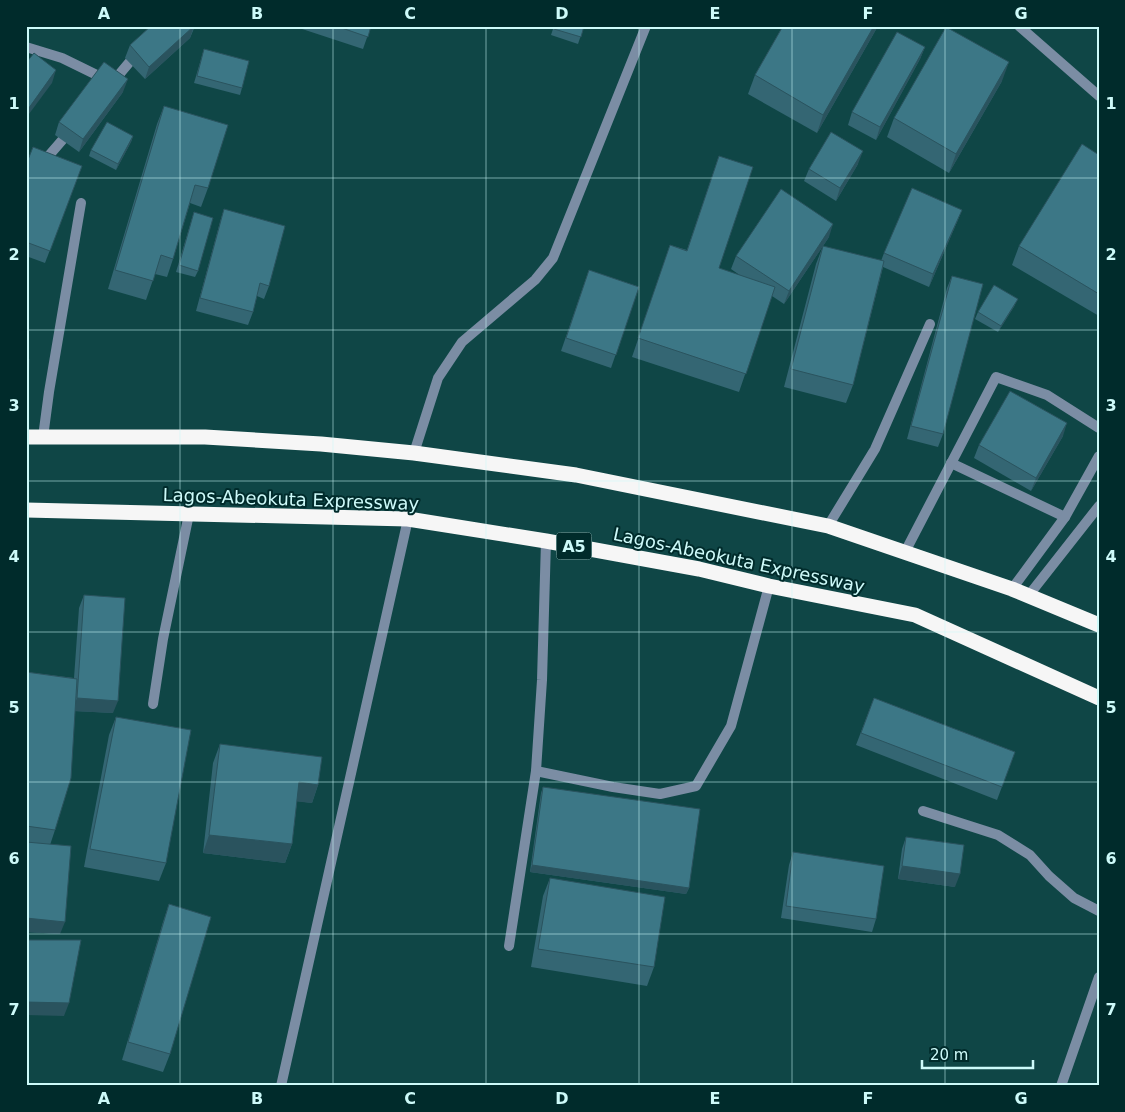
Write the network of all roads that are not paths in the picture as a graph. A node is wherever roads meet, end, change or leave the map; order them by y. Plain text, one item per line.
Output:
1 (646, 26) edge
2 (1019, 26) edge
3 (26, 47) edge
4 (144, 47) edge
5 (1099, 96) edge
6 (76, 125) edge
7 (26, 182) edge
8 (81, 203) dead end
9 (930, 324) dead end
10 (1099, 428) edge
11 (26, 437) edge
12 (43, 437) junction
13 (414, 453) junction
14 (1099, 456) edge
15 (951, 463) junction
16 (1099, 506) edge
17 (26, 510) edge
18 (189, 514) junction
19 (1065, 517) junction
20 (408, 519) junction
21 (828, 526) junction
22 (546, 541) junction
23 (906, 552) junction
24 (769, 586) junction
25 (1012, 589) junction
26 (1029, 595) junction
27 (1099, 625) edge
28 (1099, 698) edge
29 (153, 704) dead end
30 (536, 771) junction
31 (923, 811) dead end
32 (1099, 911) edge
33 (509, 946) dead end
34 (1099, 977) edge
35 (281, 1086) edge
36 (1061, 1086) edge

1 - 13 street
2 - 5 street
3 - 4 street
6 - 7 street
8 - 12 street
9 - 21 street
10 - 15 street
11 - 12 highway
12 - 13 highway
13 - 21 highway
14 - 19 street
15 - 19 street
15 - 23 street
16 - 26 street
17 - 18 highway, Lagos-Abeokuta Expressway / A5
18 - 20 highway, Lagos-Abeokuta Expressway / A5
18 - 29 street
19 - 25 street
20 - 22 highway, Lagos-Abeokuta Expressway / A5
20 - 35 street
21 - 23 highway
22 - 24 highway, Lagos-Abeokuta Expressway / A5
22 - 30 street
23 - 25 highway
24 - 28 highway, Lagos-Abeokuta Expressway / A5
24 - 30 street
25 - 26 highway
26 - 27 highway
30 - 33 street
31 - 32 street
34 - 36 street

